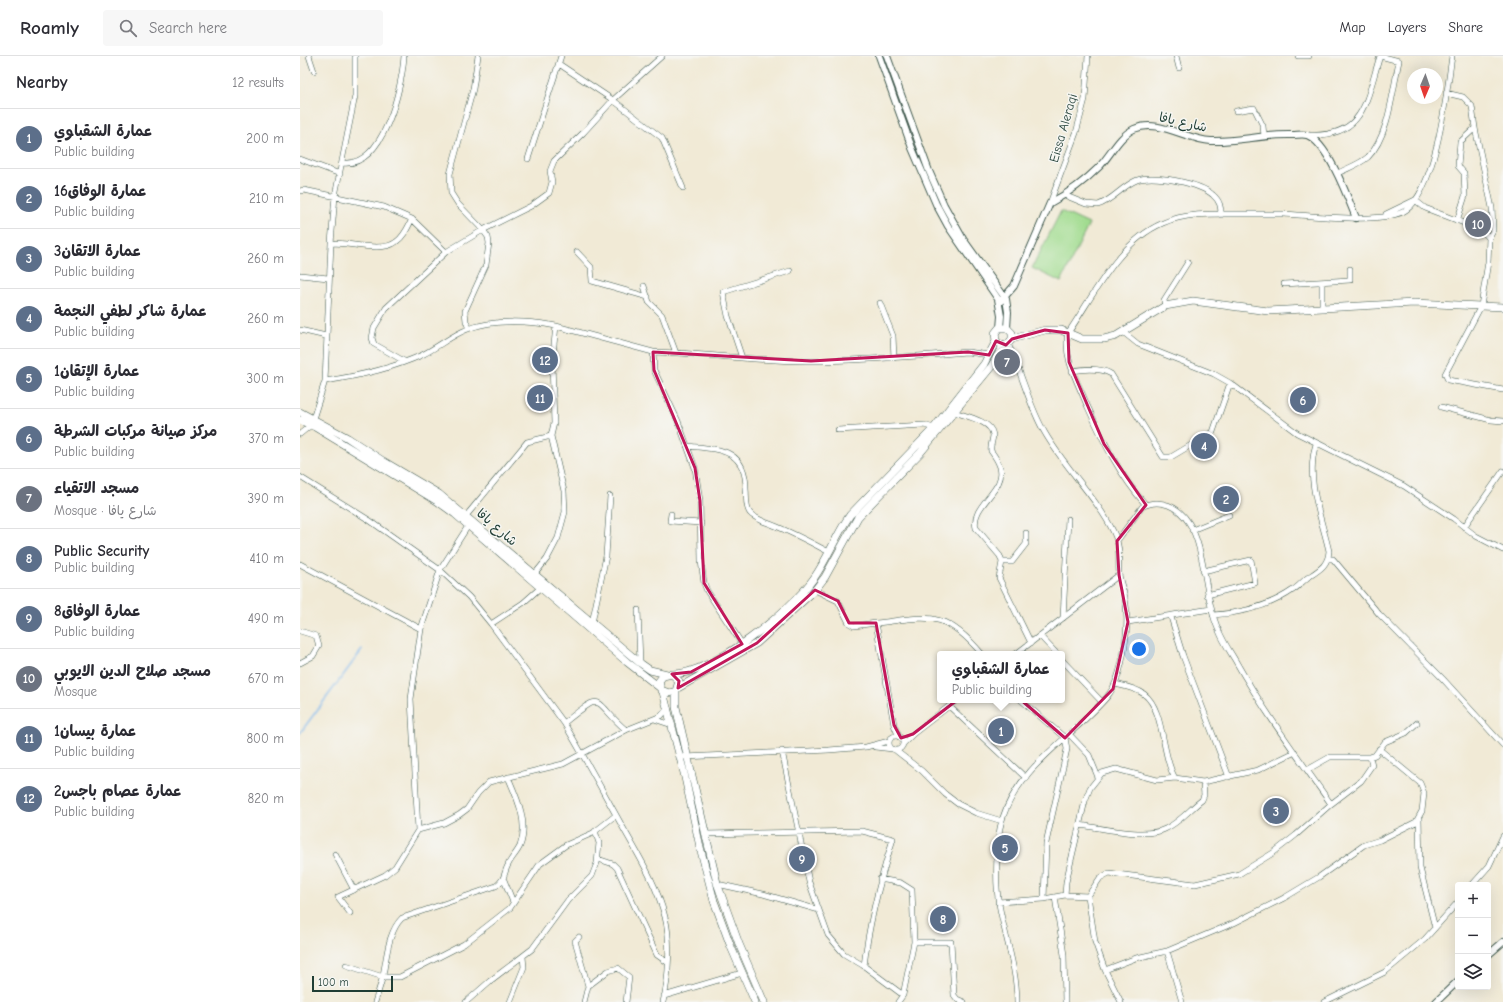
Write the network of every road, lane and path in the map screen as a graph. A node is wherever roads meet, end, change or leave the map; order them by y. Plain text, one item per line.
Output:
1 (309, 56) edge
2 (355, 56) edge
3 (404, 56) edge
4 (478, 56) edge
5 (561, 56) edge
6 (662, 56) edge
7 (879, 56) edge
8 (887, 56) edge
9 (1088, 56) edge
10 (1176, 56) edge
11 (1298, 56) edge
12 (1309, 56) edge
13 (1380, 56) edge
14 (1452, 56) edge
15 (1399, 58) edge
16 (559, 64) junction
17 (1179, 68) dead end
18 (314, 71) dead end
19 (1446, 93) junction
20 (613, 100) junction
21 (1236, 111) dead end
22 (1475, 128) junction
23 (1307, 135) junction
24 (1264, 136) junction
25 (300, 159) edge
26 (528, 159) dead end
27 (342, 163) junction
28 (1338, 173) junction
29 (340, 174) junction
30 (683, 188) dead end
31 (300, 191) edge
32 (1064, 195) junction
33 (335, 196) junction
34 (1416, 200) junction
35 (1050, 203) junction
36 (1221, 215) junction
37 (1356, 218) junction
38 (412, 219) junction
39 (1457, 221) junction
40 (484, 230) junction
41 (1488, 238) junction
42 (331, 243) junction
43 (446, 252) junction
44 (577, 252) dead end
45 (1188, 262) dead end
46 (1350, 269) dead end
47 (790, 271) dead end
48 (300, 275) edge
49 (328, 278) junction
50 (1322, 282) junction
51 (1284, 284) dead end
52 (644, 286) dead end
53 (648, 297) junction
54 (1005, 297) junction
55 (999, 302) junction
56 (880, 303) dead end
57 (1165, 306) junction
58 (1481, 306) junction
59 (1503, 307) edge
60 (1322, 308) junction
61 (556, 326) junction
62 (469, 329) junction
63 (1006, 329) junction
64 (300, 330) edge
65 (1123, 332) junction
66 (1030, 333) junction
67 (1068, 333) junction
68 (326, 336) junction
69 (996, 341) junction
70 (1008, 343) junction
71 (653, 352) junction
72 (676, 353) junction
73 (989, 355) junction
74 (742, 358) junction
75 (894, 358) junction
76 (404, 361) junction
77 (1072, 371) junction
78 (325, 381) junction
79 (1230, 383) junction
80 (1503, 390) edge
81 (1441, 407) dead end
82 (300, 412) edge
83 (954, 412) junction
84 (300, 420) edge
85 (1503, 421) edge
86 (312, 422) junction
87 (934, 428) junction
88 (838, 430) dead end
89 (300, 434) edge
90 (551, 436) junction
91 (1316, 444) junction
92 (686, 446) junction
93 (1503, 471) edge
94 (300, 477) edge
95 (610, 496) dead end
96 (1146, 505) junction
97 (671, 514) dead end
98 (1229, 515) dead end
99 (466, 516) junction
100 (1068, 519) dead end
101 (701, 523) junction
102 (468, 526) junction
103 (1464, 527) junction
104 (1192, 530) junction
105 (1026, 533) dead end
106 (1117, 541) junction
107 (1503, 550) edge
108 (829, 552) junction
109 (1328, 559) junction
110 (1002, 562) junction
111 (300, 564) edge
112 (440, 570) junction
113 (1203, 571) junction
114 (534, 575) junction
115 (1119, 575) junction
116 (540, 588) junction
117 (815, 590) junction
118 (1207, 595) junction
119 (1212, 609) junction
120 (638, 610) dead end
121 (1213, 615) junction
122 (1171, 617) junction
123 (1063, 618) junction
124 (1128, 622) junction
125 (592, 623) junction
126 (876, 623) junction
127 (491, 624) junction
128 (421, 628) junction
129 (300, 631) edge
130 (1040, 636) junction
131 (1031, 643) junction
132 (742, 644) junction
133 (980, 651) edge
134 (1020, 651) edge
135 (1054, 651) edge
136 (300, 663) edge
137 (640, 663) junction
138 (1065, 663) edge
139 (669, 674) junction
140 (1115, 684) junction
141 (677, 689) junction
142 (661, 690) junction
143 (1102, 702) junction
144 (953, 703) edge
145 (1025, 703) edge
146 (668, 706) junction
147 (949, 706) junction
148 (654, 719) junction
149 (564, 723) junction
150 (1417, 723) dead end
151 (894, 725) junction
152 (673, 726) junction
153 (626, 730) junction
154 (913, 734) junction
155 (1067, 736) junction
156 (900, 737) junction
157 (890, 740) junction
158 (903, 745) junction
159 (1503, 745) edge
160 (868, 746) junction
161 (1379, 749) junction
162 (894, 750) junction
163 (782, 751) junction
164 (1295, 752) junction
165 (582, 753) junction
166 (684, 757) junction
167 (1370, 757) junction
168 (909, 761) junction
169 (1307, 770) junction
170 (508, 777) junction
171 (1098, 777) junction
172 (1229, 777) junction
173 (1026, 778) junction
174 (1175, 778) junction
175 (1203, 782) junction
176 (1331, 804) junction
177 (616, 815) junction
178 (1420, 818) junction
179 (1002, 821) junction
180 (1079, 825) junction
181 (418, 830) junction
182 (595, 831) junction
183 (705, 834) junction
184 (799, 834) junction
185 (1503, 836) edge
186 (335, 854) dead end
187 (598, 859) junction
188 (880, 879) junction
189 (504, 880) junction
190 (1475, 882) edge
191 (717, 884) junction
192 (354, 890) junction
193 (1065, 895) junction
194 (1088, 896) junction
195 (1055, 897) junction
196 (1044, 899) junction
197 (514, 902) junction
198 (998, 902) junction
199 (1455, 905) edge
200 (819, 910) junction
201 (350, 913) dead end
202 (1435, 928) junction
203 (579, 937) dead end
204 (914, 942) junction
205 (1503, 942) edge
206 (1166, 951) junction
207 (1489, 954) edge
208 (523, 957) junction
209 (667, 962) junction
210 (346, 965) dead end
211 (864, 966) junction
212 (1105, 970) junction
213 (742, 973) junction
214 (383, 977) junction
215 (1455, 984) edge
216 (588, 986) junction
217 (903, 995) junction
218 (664, 999) edge
219 (375, 1002) edge
220 (466, 1002) edge
221 (510, 1002) edge
222 (584, 1002) edge
223 (626, 1002) edge
224 (755, 1002) edge
225 (764, 1002) edge
226 (898, 1002) edge
227 (964, 1002) edge
228 (1017, 1002) edge
229 (1065, 1002) edge
230 (1121, 1002) edge
231 (1182, 1002) edge
232 (1324, 1002) edge
233 (1436, 1002) edge

1 - 18 street
2 - 27 street
3 - 27 street
4 - 40 street
5 - 16 street
6 - 20 street
7 - 55 street
8 - 54 street
9 - 35 street, Eissa Aleraqi
10 - 17 street
11 - 12 street
13 - 15 street
13 - 23 street
14 - 19 street
15 - 28 street
16 - 20 street
16 - 26 street
19 - 22 street
19 - 34 street
20 - 30 street
20 - 40 street
21 - 24 street
22 - 39 street
22 - 41 street
23 - 24 street, شارع يافا
23 - 28 street
24 - 32 street, شارع يافا
25 - 29 street
27 - 29 street
28 - 37 street
29 - 33 street
31 - 33 street
32 - 35 street, شارع يافا
32 - 36 street
33 - 38 street
33 - 42 street
34 - 37 street
34 - 39 street
35 - 54 street
36 - 37 street
36 - 67 street
38 - 42 street
38 - 43 street
39 - 41 street
40 - 43 street
40 - 62 street
41 - 58 street
42 - 49 street
43 - 76 street
44 - 53 street
45 - 57 street
46 - 50 street
47 - 74 street
48 - 49 street
49 - 68 street
50 - 51 street
50 - 60 street
52 - 53 street
53 - 72 street
54 - 55 street
54 - 63 street
55 - 63 street
56 - 75 street
57 - 60 main road
57 - 65 main road
58 - 59 main road
58 - 60 main road
58 - 80 street
61 - 62 street
61 - 71 street
61 - 90 street
62 - 76 street
63 - 66 main road
63 - 69 main road
63 - 70 main road
64 - 68 street
65 - 67 main road
65 - 79 street
66 - 67 main road
66 - 70 main road
67 - 77 street
68 - 78 street
69 - 70 main road
69 - 73 main road
70 - 83 main road
70 - 106 street
71 - 72 street
71 - 92 street
72 - 74 street
73 - 75 street
73 - 87 main road
74 - 75 street
76 - 78 street
77 - 79 street
77 - 96 street
78 - 86 street
79 - 91 street
81 - 85 street
82 - 86 main road, شارع يافا
83 - 110 street
83 - 117 main road
84 - 86 main road, شارع يافا
86 - 89 street
86 - 99 main road, شارع يافا
86 - 102 main road, شارع يافا
87 - 88 street
87 - 108 main road
90 - 99 street
90 - 114 street
91 - 103 street
91 - 109 street
92 - 101 street
92 - 108 street
93 - 103 street
94 - 112 street
95 - 125 street
96 - 104 street
96 - 106 street
97 - 101 street
98 - 104 street
99 - 114 main road, شارع يافا
100 - 123 street
101 - 132 street
102 - 112 street
102 - 116 main road, شارع يافا
103 - 107 street
104 - 113 street
105 - 110 street
106 - 115 street
108 - 132 main road
109 - 121 street
109 - 159 street
110 - 131 street
111 - 128 street
112 - 127 street
112 - 128 street
113 - 118 street
113 - 118 street
114 - 125 main road, شارع يافا
115 - 123 street
115 - 124 street
116 - 127 street
116 - 142 main road, شارع يافا
117 - 126 street
117 - 141 main road
118 - 119 street
119 - 121 street
119 - 122 street
120 - 137 street
121 - 164 street
122 - 124 street
122 - 172 street
123 - 130 street
124 - 140 street
125 - 137 main road, شارع يافا
126 - 133 street
126 - 151 street
127 - 149 street
128 - 181 street
129 - 136 street
130 - 131 street
130 - 135 street
131 - 134 street
132 - 139 main road
137 - 139 main road, شارع يافا
138 - 143 street
139 - 141 main road
139 - 142 main road
140 - 143 street
140 - 174 street
141 - 142 main road
141 - 166 main road
142 - 146 main road
143 - 155 street
144 - 147 street
145 - 155 street
146 - 148 street
146 - 152 main road
147 - 154 street
147 - 173 street
148 - 152 street
148 - 153 street
149 - 153 street
149 - 165 street
150 - 161 street
151 - 156 street
151 - 157 street
152 - 166 main road
153 - 165 street
154 - 156 street
154 - 158 street
155 - 171 street
155 - 173 street
155 - 196 street
156 - 157 street
156 - 158 street
157 - 160 street
157 - 162 street
158 - 162 street
158 - 168 street
160 - 162 street
160 - 163 street
161 - 167 street
161 - 178 street
162 - 168 street
163 - 166 street
163 - 184 street
164 - 169 street
164 - 172 street
165 - 170 street
165 - 177 street
166 - 183 main road
166 - 213 main road
167 - 169 street
167 - 176 street
168 - 179 street
169 - 176 street
170 - 181 street
170 - 189 street
171 - 174 street
171 - 180 street
172 - 175 street
173 - 179 street
174 - 175 street
175 - 180 street
176 - 194 street
177 - 182 street
177 - 209 street
178 - 202 street
178 - 206 street
179 - 198 street
180 - 193 street
181 - 192 street
182 - 187 street
182 - 197 street
183 - 184 street
183 - 191 main road
184 - 188 street
184 - 200 street
185 - 190 street
186 - 192 street
187 - 208 street
187 - 209 street
188 - 204 street
188 - 211 street
189 - 197 street
189 - 214 street
191 - 200 street
191 - 225 main road
192 - 201 street
193 - 194 street
193 - 195 street
194 - 212 street
195 - 196 street
195 - 229 street
196 - 198 street
197 - 214 street
198 - 228 street
199 - 202 street
200 - 211 street
202 - 232 street
203 - 216 street
204 - 217 street
204 - 227 street
205 - 207 street
206 - 212 street
206 - 231 street
208 - 220 street
208 - 221 street
209 - 218 street
210 - 214 street
211 - 217 street
212 - 230 street
213 - 218 street
213 - 224 main road
214 - 219 street
215 - 233 street
216 - 222 street
216 - 223 street
217 - 226 street

